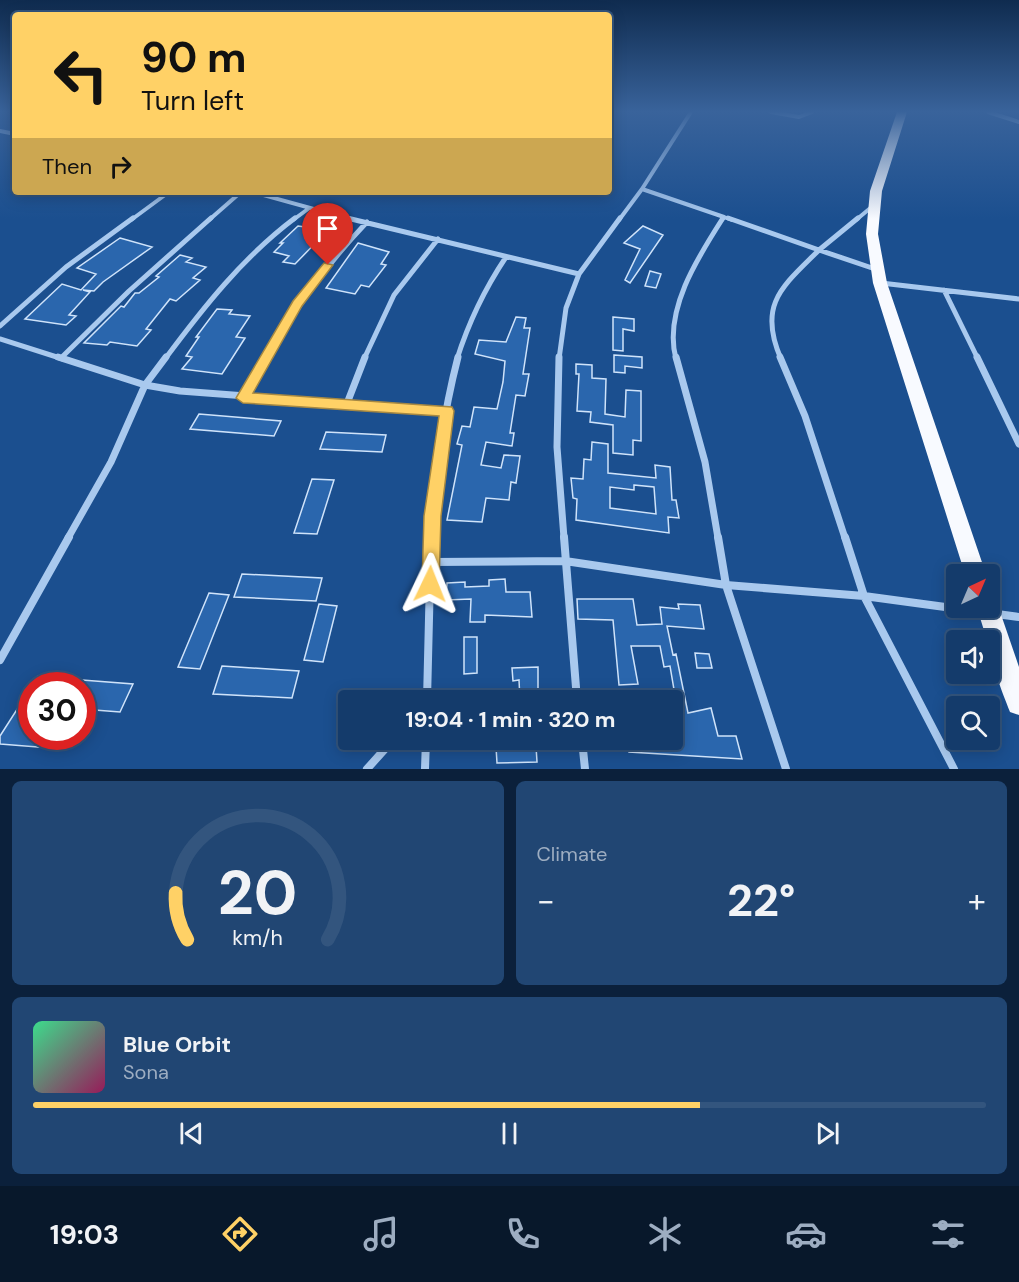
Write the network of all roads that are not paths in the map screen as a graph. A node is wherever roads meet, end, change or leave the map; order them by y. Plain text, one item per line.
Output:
1 (668, 148) edge
2 (891, 148) edge
3 (642, 189) junction
4 (165, 195) edge
5 (238, 195) edge
6 (263, 195) edge
7 (874, 205) junction
8 (309, 208) junction
9 (724, 217) junction
10 (367, 222) junction
11 (438, 239) junction
12 (819, 250) junction
13 (506, 257) junction
14 (579, 274) junction
15 (879, 276) junction
16 (945, 290) junction
17 (1019, 299) edge
18 (0, 326) edge
19 (0, 339) edge
20 (61, 358) junction
21 (145, 385) junction
22 (243, 398) junction
23 (346, 406) junction
24 (447, 411) junction
25 (1019, 444) edge
26 (565, 561) junction
27 (431, 562) junction
28 (973, 564) edge
29 (726, 585) junction
30 (864, 596) junction
31 (946, 605) edge
32 (1000, 612) edge
33 (1019, 617) edge
34 (991, 618) edge
35 (0, 660) edge
36 (426, 690) edge
37 (576, 690) edge
38 (1019, 703) edge
39 (384, 750) edge
40 (425, 750) edge
41 (583, 750) edge
42 (367, 769) edge
43 (424, 769) edge
44 (585, 769) edge
45 (786, 769) edge
46 (954, 769) edge

1 - 3 street
2 - 7 highway
3 - 9 street
3 - 14 street
4 - 18 street
5 - 20 street
6 - 8 street
7 - 12 street
7 - 15 highway
8 - 10 street
8 - 21 street
9 - 12 street
9 - 29 street
10 - 11 street
10 - 22 street
11 - 13 street
11 - 23 street
12 - 15 street
12 - 30 street
13 - 14 street
13 - 24 street
14 - 26 street
15 - 16 street
15 - 28 highway
16 - 17 street
16 - 25 street
19 - 20 street
20 - 21 street
21 - 22 street
21 - 35 street
22 - 23 street
23 - 24 street
24 - 27 street
26 - 27 street
26 - 29 street
26 - 37 street
27 - 36 street
29 - 30 street
29 - 45 street
30 - 31 street
30 - 46 street
32 - 33 street
34 - 38 highway
39 - 42 street
40 - 43 street
41 - 44 street

